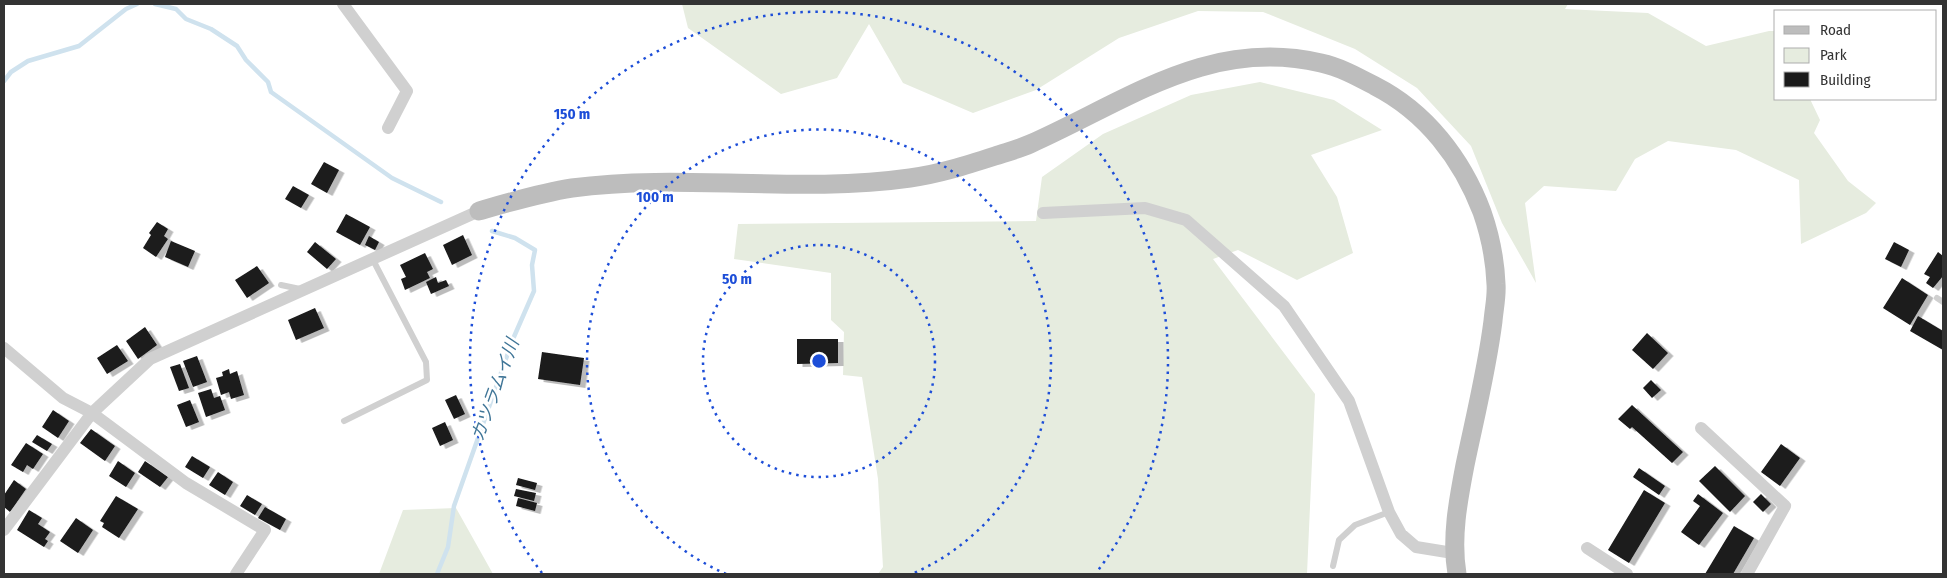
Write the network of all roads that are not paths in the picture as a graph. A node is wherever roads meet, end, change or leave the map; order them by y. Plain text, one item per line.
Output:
1 (343, 4) edge
2 (388, 128) dead end
3 (479, 211) joint
4 (1043, 213) dead end
5 (372, 258) junction
6 (282, 285) dead end
7 (304, 290) junction
8 (4, 348) edge
9 (92, 413) junction
10 (344, 421) dead end
11 (1700, 428) dead end
12 (1389, 512) junction
13 (4, 530) edge
14 (1587, 548) dead end
15 (1453, 553) junction
16 (1333, 566) dead end
17 (236, 574) edge
18 (1457, 574) edge
19 (1627, 574) edge
20 (1747, 574) edge

1 - 2 street
3 - 5 street
3 - 15 street
4 - 12 street
5 - 7 street
5 - 10 lane
6 - 7 lane
7 - 9 street
8 - 9 street
9 - 13 street
9 - 17 street
11 - 20 street
12 - 15 street
12 - 16 lane
14 - 19 street
15 - 18 street

